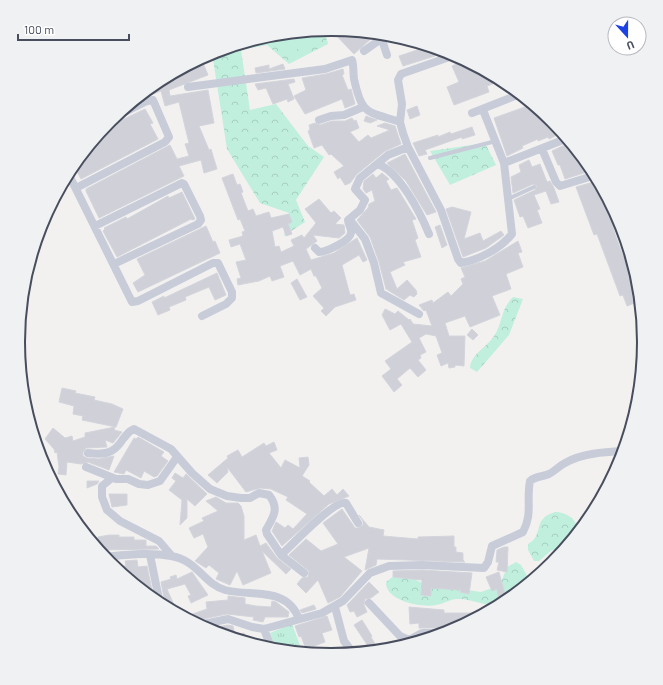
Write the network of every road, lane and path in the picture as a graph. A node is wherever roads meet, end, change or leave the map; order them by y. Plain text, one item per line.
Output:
1 (377, 40) edge
2 (382, 41) edge
3 (364, 51) dead end
4 (387, 55) dead end
5 (446, 58) edge
6 (188, 87) dead end
7 (514, 96) edge
8 (135, 107) edge
9 (363, 107) junction
10 (483, 110) junction
11 (472, 113) dead end
12 (319, 120) dead end
13 (400, 122) junction
14 (562, 140) edge
15 (496, 141) junction
16 (408, 147) junction
17 (542, 149) junction
18 (430, 158) dead end
19 (504, 163) junction
20 (378, 164) junction
21 (589, 177) edge
22 (72, 180) edge
23 (534, 187) dead end
24 (76, 188) junction
25 (508, 199) junction
26 (349, 220) junction
27 (95, 226) junction
28 (429, 234) dead end
29 (315, 248) dead end
30 (114, 264) junction
31 (419, 314) dead end
32 (202, 316) dead end
33 (618, 451) edge
34 (88, 453) dead end
35 (177, 457) junction
36 (86, 468) dead end
37 (112, 478) junction
38 (358, 523) dead end
39 (150, 555) junction
40 (172, 556) junction
41 (281, 556) junction
42 (113, 557) edge
43 (304, 573) dead end
44 (158, 595) edge
45 (369, 603) dead end
46 (335, 607) junction
47 (299, 619) junction
48 (208, 623) edge
49 (264, 629) junction
50 (427, 634) edge
51 (412, 639) edge
52 (408, 640) edge
53 (269, 642) edge
54 (350, 648) edge

1 - 3 street
2 - 4 street
5 - 13 street
6 - 9 street
7 - 10 street
8 - 24 street
9 - 12 street
9 - 13 street
10 - 11 street
10 - 15 street
13 - 16 street
14 - 17 street
15 - 18 lane
15 - 19 street
16 - 20 street
16 - 25 street
17 - 19 street
17 - 21 street
19 - 25 street
20 - 26 street
20 - 28 street
22 - 24 street
23 - 25 lane
24 - 27 street
26 - 29 street
26 - 31 street
27 - 30 street
27 - 30 street
30 - 32 street
33 - 46 street
34 - 35 street
35 - 37 street
35 - 41 street
36 - 37 street
37 - 40 street
38 - 41 street
39 - 40 street
39 - 42 street
39 - 44 street
40 - 47 street
41 - 43 street
45 - 52 street
46 - 47 street
46 - 54 street
47 - 49 street
48 - 49 street
49 - 53 street
50 - 51 street

